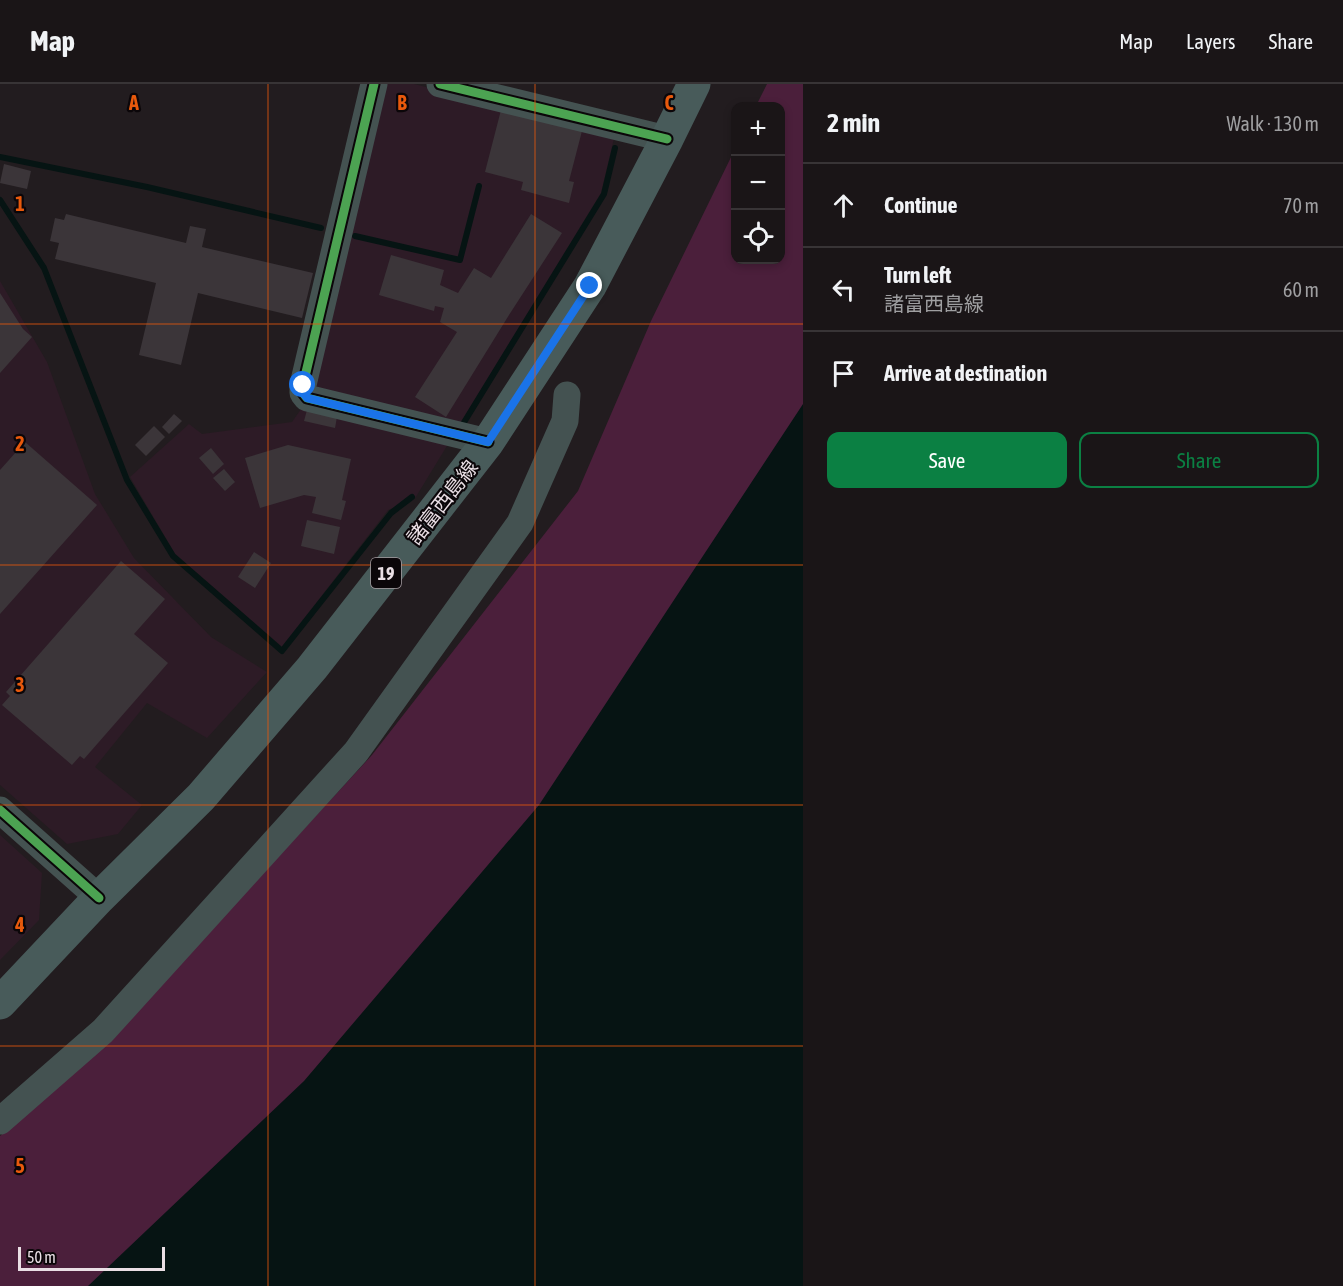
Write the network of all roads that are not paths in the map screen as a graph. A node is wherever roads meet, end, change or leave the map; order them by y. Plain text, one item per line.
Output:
1 (374, 84) edge
2 (440, 84) edge
3 (694, 84) edge
4 (667, 139) junction
5 (567, 395) dead end
6 (488, 442) junction
7 (0, 810) edge
8 (99, 898) junction
9 (0, 1003) edge
10 (0, 1121) edge

1 - 6 street
2 - 4 street
3 - 4 main road, 諸富西島線 / 19
4 - 6 main road, 諸富西島線 / 19
5 - 10 street
6 - 8 main road, 諸富西島線 / 19
7 - 8 street
8 - 9 main road, 諸富西島線 / 19

